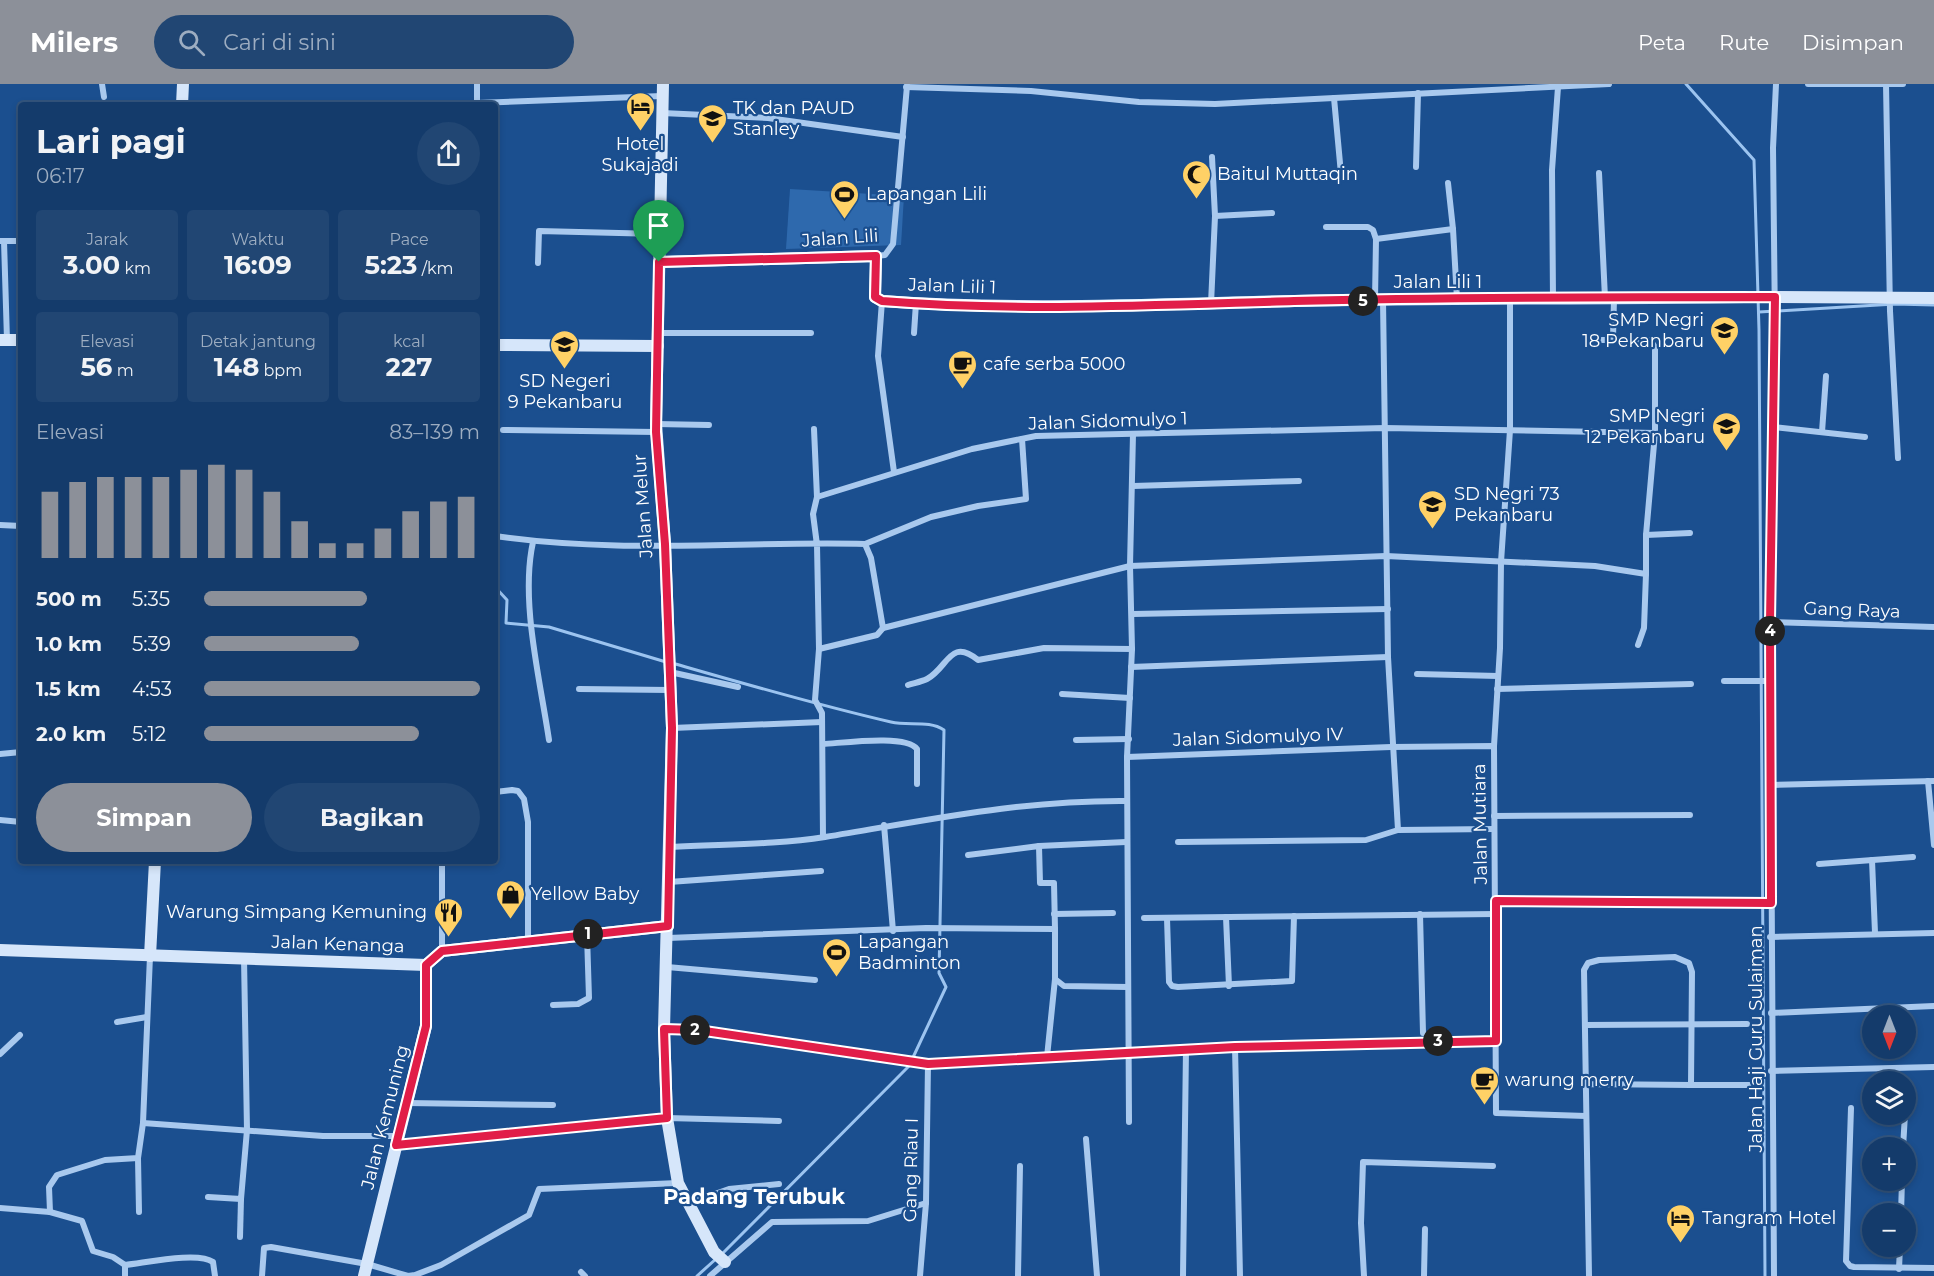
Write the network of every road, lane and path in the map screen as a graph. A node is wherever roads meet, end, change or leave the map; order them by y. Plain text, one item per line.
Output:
1 (102, 84) edge
2 (183, 84) edge
3 (477, 84) edge
4 (1598, 84) edge
5 (1609, 84) edge
6 (1776, 84) edge
7 (1808, 84) edge
8 (1886, 84) edge
9 (1904, 84) edge
10 (1841, 85) edge
11 (907, 86) edge
12 (1502, 87) edge
13 (1558, 87) junction
14 (663, 90) edge
15 (1418, 93) junction
16 (104, 97) dead end
17 (1334, 98) junction
18 (182, 102) edge
19 (477, 102) edge
20 (491, 102) edge
21 (662, 113) junction
22 (903, 137) junction
23 (1212, 157) dead end
24 (1416, 167) dead end
25 (1599, 173) dead end
26 (1341, 174) dead end
27 (1448, 183) dead end
28 (1272, 213) dead end
29 (1215, 216) junction
30 (1326, 227) dead end
31 (1453, 229) junction
32 (659, 234) junction
33 (1376, 239) junction
34 (2, 241) edge
35 (18, 241) edge
36 (876, 256) junction
37 (659, 262) junction
38 (538, 263) dead end
39 (1745, 297) joint
40 (1890, 297) junction
41 (1934, 298) edge
42 (1553, 299) junction
43 (1609, 299) junction
44 (1457, 300) junction
45 (1510, 300) junction
46 (1773, 300) junction
47 (882, 301) junction
48 (1379, 301) junction
49 (916, 303) junction
50 (1211, 305) junction
51 (811, 333) dead end
52 (914, 333) dead end
53 (1613, 338) junction
54 (658, 339) junction
55 (4, 340) edge
56 (1600, 340) dead end
57 (498, 345) edge
58 (1826, 376) dead end
59 (709, 425) dead end
60 (1774, 427) junction
61 (656, 428) junction
62 (1385, 428) junction
63 (814, 429) dead end
64 (503, 430) dead end
65 (1510, 430) junction
66 (1822, 432) junction
67 (1655, 433) junction
68 (1133, 434) junction
69 (1865, 437) dead end
70 (1022, 439) junction
71 (1898, 458) dead end
72 (894, 472) junction
73 (1299, 482) dead end
74 (1133, 486) junction
75 (817, 497) junction
76 (0, 525) edge
77 (18, 526) edge
78 (1690, 533) dead end
79 (1646, 535) junction
80 (498, 537) edge
81 (533, 542) junction
82 (665, 544) junction
83 (865, 544) junction
84 (817, 545) junction
85 (1386, 556) junction
86 (1501, 562) junction
87 (1130, 566) junction
88 (1646, 574) junction
89 (1388, 609) junction
90 (1133, 614) junction
91 (1770, 622) junction
92 (1934, 627) edge
93 (883, 628) junction
94 (1638, 645) dead end
95 (819, 649) junction
96 (1132, 649) junction
97 (1388, 657) junction
98 (1131, 667) junction
99 (670, 669) junction
100 (1417, 674) dead end
101 (1498, 676) junction
102 (1724, 681) dead end
103 (1771, 681) junction
104 (1691, 684) dead end
105 (908, 685) dead end
106 (738, 687) dead end
107 (579, 689) dead end
108 (1497, 689) junction
109 (670, 690) junction
110 (1062, 694) dead end
111 (1130, 698) junction
112 (822, 722) junction
113 (672, 728) junction
114 (1129, 739) junction
115 (549, 740) dead end
116 (1076, 740) dead end
117 (823, 744) junction
118 (1494, 746) junction
119 (1391, 747) junction
120 (18, 752) edge
121 (0, 754) edge
122 (1127, 757) junction
123 (1931, 781) edge
124 (917, 784) dead end
125 (1770, 785) junction
126 (498, 792) edge
127 (1127, 801) junction
128 (1690, 815) dead end
129 (1494, 816) junction
130 (0, 820) edge
131 (18, 822) edge
132 (884, 825) junction
133 (1494, 829) junction
134 (1398, 830) junction
135 (823, 837) junction
136 (1126, 842) junction
137 (1178, 842) dead end
138 (1934, 844) edge
139 (1039, 846) junction
140 (670, 847) junction
141 (968, 855) dead end
142 (1913, 857) dead end
143 (1872, 860) junction
144 (155, 864) edge
145 (441, 864) edge
146 (1819, 864) dead end
147 (821, 871) dead end
148 (669, 882) junction
149 (1496, 901) junction
150 (1771, 903) junction
151 (1113, 913) dead end
152 (1054, 914) junction
153 (1420, 914) junction
154 (1496, 914) junction
155 (1294, 916) junction
156 (1226, 917) junction
157 (1144, 918) dead end
158 (1167, 918) junction
159 (1055, 929) junction
160 (893, 931) junction
161 (668, 932) junction
162 (1875, 933) junction
163 (1934, 933) edge
164 (587, 934) junction
165 (1770, 937) junction
166 (528, 940) junction
167 (0, 950) edge
168 (442, 951) junction
169 (150, 956) junction
170 (244, 958) junction
171 (426, 965) junction
172 (667, 967) junction
173 (1055, 979) junction
174 (815, 980) dead end
175 (1229, 986) junction
176 (1128, 987) junction
177 (553, 1005) dead end
178 (1934, 1006) edge
179 (1771, 1013) junction
180 (147, 1017) junction
181 (117, 1022) dead end
182 (1690, 1023) junction
183 (1747, 1024) dead end
184 (1585, 1025) junction
185 (664, 1029) junction
186 (1423, 1033) dead end
187 (20, 1035) dead end
188 (1496, 1041) junction
189 (1235, 1047) junction
190 (1186, 1049) junction
191 (1129, 1052) junction
192 (0, 1054) edge
193 (1047, 1057) junction
194 (928, 1064) junction
195 (1934, 1067) edge
196 (1771, 1071) junction
197 (1586, 1084) junction
198 (1691, 1085) junction
199 (1757, 1085) dead end
200 (406, 1103) junction
201 (553, 1105) dead end
202 (1851, 1108) dead end
203 (1587, 1116) junction
204 (667, 1118) junction
205 (778, 1121) dead end
206 (1129, 1122) dead end
207 (143, 1123) junction
208 (247, 1130) junction
209 (1086, 1139) dead end
210 (397, 1140) junction
211 (138, 1158) junction
212 (1020, 1166) dead end
213 (1493, 1166) dead end
214 (678, 1183) junction
215 (779, 1184) dead end
216 (208, 1197) dead end
217 (241, 1199) junction
218 (926, 1203) junction
219 (688, 1204) junction
220 (0, 1208) edge
221 (50, 1212) junction
222 (138, 1212) dead end
223 (1425, 1229) dead end
224 (240, 1237) dead end
225 (720, 1257) junction
226 (1900, 1257) edge
227 (125, 1265) junction
228 (1874, 1268) junction
229 (1934, 1268) edge
230 (1899, 1269) junction
231 (365, 1270) edge
232 (126, 1276) edge
233 (215, 1276) edge
234 (262, 1276) edge
235 (710, 1276) edge
236 (920, 1276) edge
237 (1018, 1276) edge
238 (1097, 1276) edge
239 (1183, 1276) edge
240 (1240, 1276) edge
241 (1364, 1276) edge
242 (1424, 1276) edge
243 (1589, 1276) edge
244 (1774, 1276) edge
245 (1874, 1276) edge

1 - 16 street
2 - 18 street
3 - 19 street
4 - 5 street
4 - 13 street
6 - 46 street, Jalan Haji Guru Sulaiman
7 - 10 street
8 - 9 street
8 - 10 street
8 - 40 street
11 - 17 street
11 - 22 street, Jalan Lili
12 - 13 street
12 - 15 street
13 - 42 street
14 - 20 street
14 - 21 street, Jalan Melur
15 - 17 street
15 - 24 street
17 - 26 street
21 - 22 street
21 - 32 street, Jalan Melur
22 - 36 street, Jalan Lili
23 - 29 street
25 - 43 street
27 - 31 street
28 - 29 street
29 - 50 street
30 - 33 street
31 - 33 street
31 - 44 street
32 - 37 street, Jalan Melur
32 - 38 street
33 - 48 street
34 - 35 street
34 - 55 street
36 - 37 street, Jalan Lili
36 - 47 street, Jalan Lili 1
37 - 54 street, Jalan Melur
39 - 43 street, Jalan Lili 1
39 - 46 street, Jalan Lili 1
40 - 41 street, Jalan Lili 1
40 - 46 street, Jalan Lili 1
40 - 71 street
42 - 43 street, Jalan Lili 1
42 - 45 street, Jalan Lili 1
43 - 53 street
44 - 45 street, Jalan Lili 1
44 - 48 street, Jalan Lili 1
45 - 65 street
46 - 60 street, Jalan Haji Guru Sulaiman
47 - 49 street, Jalan Lili 1
47 - 72 street
48 - 50 street, Jalan Lili 1
48 - 62 street
49 - 50 street, Jalan Lili 1
49 - 52 street
51 - 54 street
53 - 56 street
53 - 67 street
54 - 57 street
54 - 61 street, Jalan Melur
58 - 66 street
59 - 61 street
60 - 66 street
60 - 91 street, Jalan Haji Guru Sulaiman
61 - 64 street
61 - 82 street, Jalan Melur
62 - 65 street, Jalan Sidomulyo 1
62 - 68 street, Jalan Sidomulyo 1
62 - 85 street
63 - 75 street
65 - 67 street, Jalan Sidomulyo 1
65 - 86 street
66 - 69 street
67 - 79 street
68 - 70 street, Jalan Sidomulyo 1
68 - 74 street
70 - 72 street, Jalan Sidomulyo 1
70 - 83 street
72 - 75 street, Jalan Sidomulyo 1
73 - 74 street
74 - 87 street
75 - 84 street
76 - 77 street
78 - 79 street
79 - 88 street
80 - 81 street
81 - 82 street
81 - 115 street
82 - 84 street
82 - 99 street, Jalan Melur
83 - 84 street
83 - 93 street
84 - 95 street
85 - 86 street
85 - 87 street
85 - 89 street
86 - 88 street
86 - 101 street
87 - 90 street
87 - 93 street
88 - 94 street
89 - 90 street
89 - 97 street
90 - 96 street
91 - 92 street, Gang Raya
91 - 103 street, Jalan Haji Guru Sulaiman
93 - 95 street
95 - 112 street
96 - 98 street
96 - 105 street
97 - 98 street
97 - 119 street
98 - 111 street
99 - 106 street
99 - 109 street, Jalan Melur
100 - 101 street
101 - 108 street
102 - 103 street
103 - 125 street, Jalan Haji Guru Sulaiman
104 - 108 street
107 - 109 street
108 - 118 street
109 - 113 street, Jalan Melur
110 - 111 street
111 - 114 street
112 - 113 street
112 - 117 street
113 - 140 street, Jalan Melur
114 - 116 street
114 - 122 street
117 - 124 street
117 - 135 street
118 - 119 street, Jalan Mutiara
118 - 129 street, Jalan Mutiara
119 - 122 street, Jalan Sidomulyo IV
119 - 134 street
120 - 121 street
122 - 127 street
123 - 125 street
123 - 138 street
125 - 150 street, Jalan Haji Guru Sulaiman
126 - 166 street
127 - 132 street
127 - 136 street
128 - 129 street
129 - 133 street, Jalan Mutiara
130 - 131 street
132 - 135 street
132 - 160 street
133 - 134 street
133 - 149 street, Jalan Mutiara
134 - 137 street
135 - 140 street
136 - 139 street
136 - 176 street
139 - 141 street
139 - 152 street
140 - 148 street, Jalan Melur
142 - 143 street
143 - 146 street
143 - 162 street
144 - 169 street
145 - 168 street
147 - 148 street
148 - 161 street, Jalan Melur
149 - 150 street
149 - 154 street, Jalan Mutiara
150 - 165 street, Jalan Haji Guru Sulaiman
151 - 152 street
152 - 159 street
153 - 154 street
153 - 155 street
153 - 186 street
154 - 188 street, Jalan Mutiara
155 - 156 street
155 - 175 street
156 - 158 street
156 - 175 street
157 - 158 street
158 - 175 street
159 - 160 street
159 - 173 street
160 - 161 street
161 - 164 street
161 - 172 street, Jalan Melur
162 - 163 street
162 - 165 street
164 - 166 street
164 - 177 street
165 - 179 street, Jalan Haji Guru Sulaiman
166 - 168 street
167 - 169 street, Jalan Kenanga
168 - 171 street, Jalan Kenanga
169 - 170 street, Jalan Kenanga
169 - 180 street
170 - 171 street, Jalan Kenanga
170 - 208 street
171 - 200 street, Jalan Kemuning
172 - 174 street
172 - 185 street, Jalan Melur
173 - 176 street
173 - 193 street
176 - 191 street
178 - 179 street
179 - 196 street, Jalan Haji Guru Sulaiman
180 - 181 street
180 - 207 street
182 - 183 street
182 - 184 street
182 - 184 street
182 - 198 street
184 - 197 street
185 - 194 street
185 - 204 street, Jalan Melur
187 - 192 street
188 - 189 street
188 - 203 street, Jalan Mutiara
189 - 190 street
189 - 240 street
190 - 191 street
190 - 239 street
191 - 193 street
191 - 206 street
193 - 194 street
194 - 218 street, Gang Riau I
195 - 196 street
196 - 244 street, Jalan Haji Guru Sulaiman
197 - 198 street
197 - 203 street
198 - 199 street
200 - 201 street
200 - 210 street, Jalan Kemuning
202 - 228 street
203 - 243 street
204 - 205 street
204 - 210 street
204 - 214 street, Jalan Melur
207 - 208 street
207 - 211 street
208 - 210 street
208 - 217 street
209 - 238 street
210 - 231 street, Jalan Kemuning
211 - 221 street
211 - 222 street
212 - 237 street
213 - 241 street
214 - 219 street, Jalan Melur
214 - 231 street
215 - 219 street
216 - 217 street
217 - 224 street
218 - 225 street
218 - 236 street, Gang Riau I
219 - 225 street, Jalan Melur
220 - 221 street
221 - 227 street
223 - 242 street
225 - 235 street
226 - 230 street
227 - 232 street
227 - 233 street
228 - 230 street
228 - 245 street
229 - 230 street
231 - 234 street

